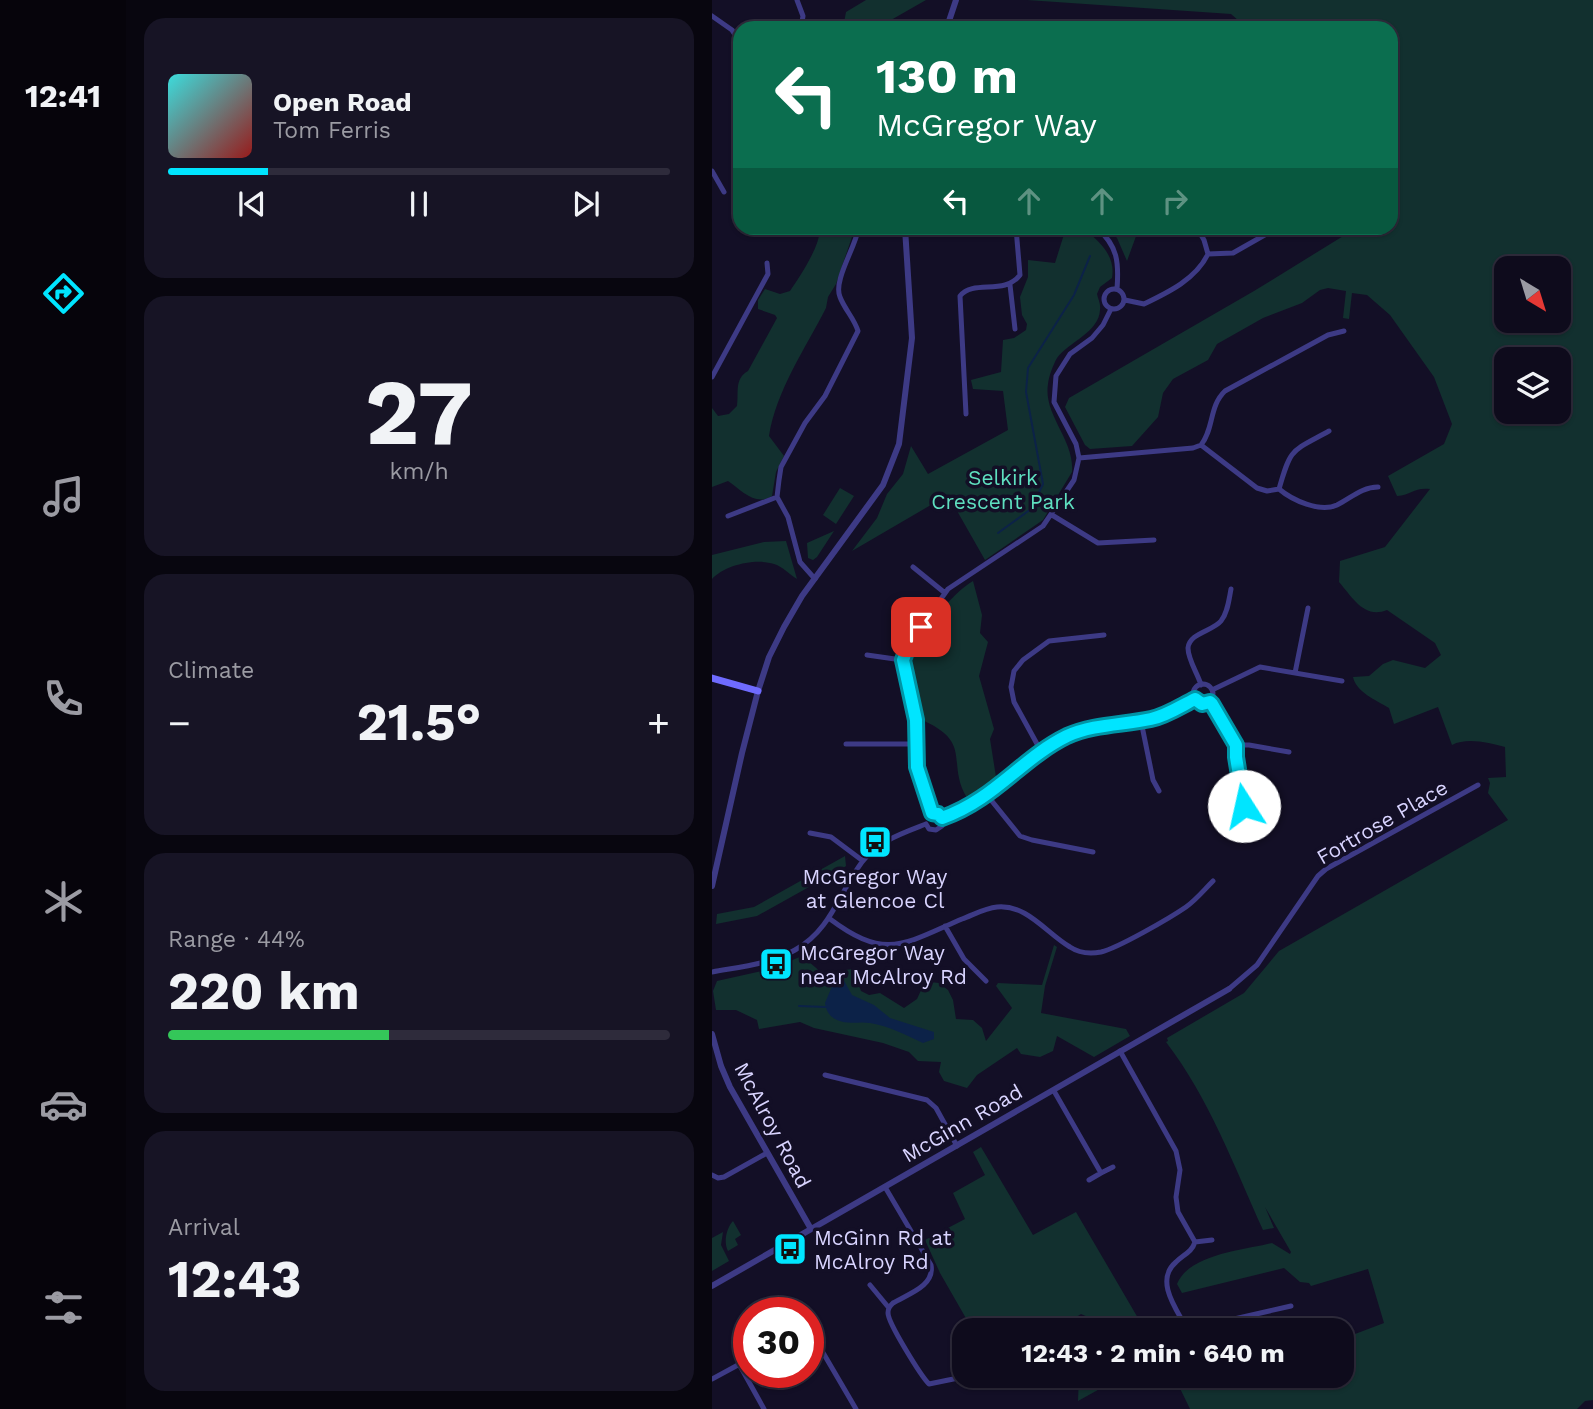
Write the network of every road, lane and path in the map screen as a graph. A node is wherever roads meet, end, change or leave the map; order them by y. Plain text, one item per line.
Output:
1 (797, 0) edge
2 (956, 0) edge
3 (712, 16) edge
4 (802, 21) edge
5 (949, 21) edge
6 (733, 32) edge
7 (712, 171) edge
8 (724, 192) dead end
9 (857, 235) edge
10 (905, 235) edge
11 (1017, 235) edge
12 (1103, 235) edge
13 (1200, 235) edge
14 (1265, 235) edge
15 (856, 240) junction
16 (866, 241) dead end
17 (1208, 254) junction
18 (767, 263) dead end
19 (1010, 285) junction
20 (1117, 289) junction
21 (1125, 300) junction
22 (1111, 309) junction
23 (1015, 329) dead end
24 (1344, 331) dead end
25 (712, 377) edge
26 (966, 414) dead end
27 (1329, 431) dead end
28 (1201, 445) junction
29 (1079, 458) junction
30 (1378, 487) dead end
31 (1279, 489) junction
32 (777, 497) junction
33 (1052, 515) junction
34 (728, 516) dead end
35 (1154, 540) dead end
36 (913, 567) dead end
37 (815, 579) junction
38 (1231, 589) dead end
39 (945, 593) junction
40 (1308, 608) dead end
41 (1104, 635) dead end
42 (867, 656) dead end
43 (903, 660) junction
44 (1295, 673) junction
45 (712, 678) edge
46 (1342, 681) dead end
47 (1201, 685) junction
48 (1212, 690) junction
49 (758, 691) junction
50 (1195, 699) junction
51 (1210, 702) junction
52 (1141, 721) junction
53 (846, 744) dead end
54 (916, 744) junction
55 (1236, 745) junction
56 (1288, 752) dead end
57 (1042, 753) junction
58 (1478, 785) dead end
59 (1159, 791) dead end
60 (987, 795) junction
61 (932, 813) junction
62 (1242, 814) dead end
63 (942, 818) junction
64 (926, 824) junction
65 (811, 833) dead end
66 (1093, 852) dead end
67 (715, 858) edge
68 (863, 861) junction
69 (1212, 881) dead end
70 (712, 886) edge
71 (830, 919) junction
72 (945, 926) junction
73 (712, 972) edge
74 (986, 981) dead end
75 (1229, 989) joint
76 (712, 1034) edge
77 (1120, 1051) junction
78 (825, 1075) dead end
79 (1054, 1091) junction
80 (957, 1146) junction
81 (767, 1153) junction
82 (1113, 1167) dead end
83 (1101, 1173) junction
84 (712, 1175) edge
85 (1089, 1180) dead end
86 (885, 1188) junction
87 (811, 1229) junction
88 (1212, 1240) dead end
89 (1195, 1242) junction
90 (870, 1285) dead end
91 (712, 1286) edge
92 (1291, 1306) dead end
93 (889, 1308) junction
94 (1180, 1318) edge
95 (1236, 1318) edge
96 (824, 1354) edge
97 (733, 1367) edge
98 (712, 1379) edge
99 (952, 1379) edge
100 (752, 1388) edge
101 (764, 1409) edge
102 (856, 1409) edge

1 - 4 street
2 - 5 street
3 - 6 street
7 - 8 street
9 - 15 street
10 - 37 street
11 - 19 street
12 - 20 street
13 - 17 street
14 - 17 street
15 - 16 street
15 - 32 street
17 - 21 street
18 - 25 street
19 - 23 street
19 - 26 street
20 - 21 street
20 - 22 street
21 - 22 street
22 - 29 street
24 - 28 street
27 - 31 street
28 - 29 street
28 - 31 street
29 - 33 street
30 - 31 street
32 - 34 street
32 - 37 street
33 - 35 street
33 - 39 street
36 - 39 street
37 - 49 street
38 - 47 street
39 - 43 street
40 - 44 street
41 - 57 street
42 - 43 street
43 - 54 street
44 - 46 street
44 - 48 street
45 - 49 main road
47 - 48 street
47 - 50 street
48 - 51 street
49 - 67 street
50 - 51 street
50 - 52 street
51 - 55 street
52 - 57 street
52 - 59 street
53 - 54 street
54 - 61 street
55 - 56 street
55 - 62 street
57 - 60 street
58 - 75 street, Fortrose Place
60 - 63 street
60 - 66 street
61 - 63 street
61 - 64 street
63 - 64 street
64 - 68 street
65 - 68 street
67 - 70 street
68 - 71 street
69 - 72 street
71 - 72 street
71 - 73 street
72 - 74 street
75 - 77 street, McGinn Road
76 - 81 street, McAlroy Road
77 - 79 street, McGinn Road
77 - 89 street
78 - 80 street
79 - 80 street, McGinn Road
79 - 83 street
80 - 86 street, McGinn Road
81 - 84 street
81 - 87 street, McAlroy Road
82 - 83 street
83 - 85 street
86 - 87 street, McGinn Road
86 - 93 street
87 - 91 street, McGinn Road
88 - 89 street
89 - 94 street
90 - 93 street
92 - 95 street
93 - 99 street
96 - 102 street
97 - 98 street
100 - 101 street

